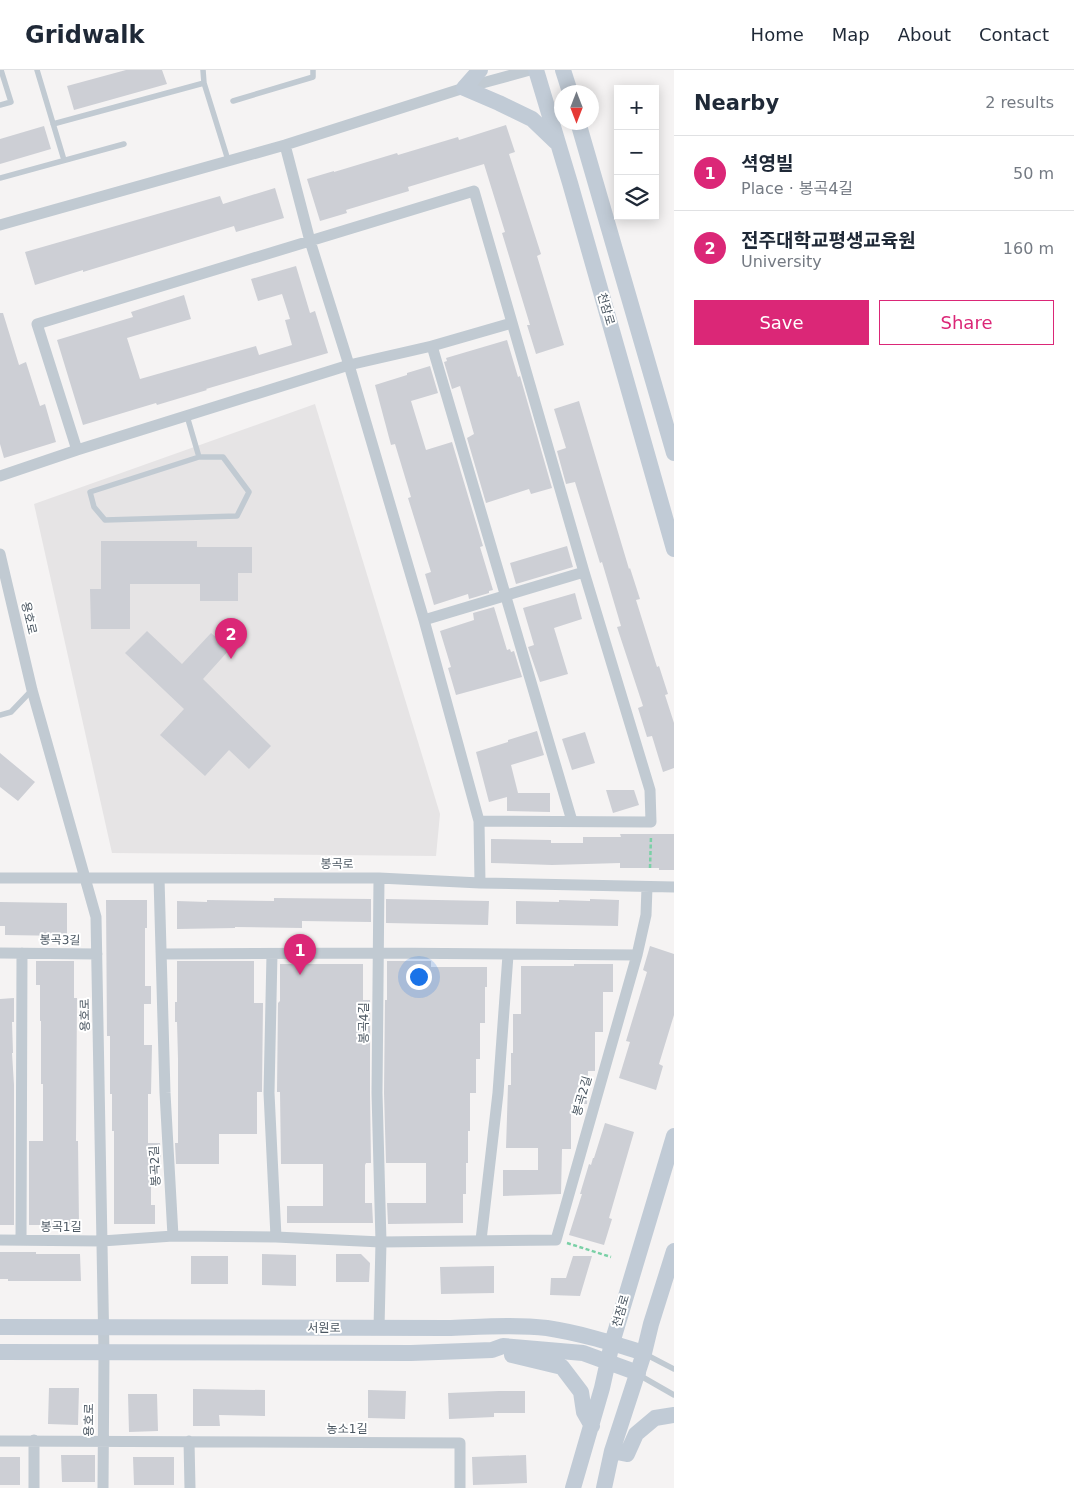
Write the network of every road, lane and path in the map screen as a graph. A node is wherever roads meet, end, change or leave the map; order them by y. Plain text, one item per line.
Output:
1 (1, 70) edge
2 (37, 70) edge
3 (203, 70) edge
4 (314, 70) edge
5 (480, 70) edge
6 (530, 70) edge
7 (536, 70) edge
8 (563, 70) edge
9 (204, 83) junction
10 (568, 85) edge
11 (464, 88) junction
12 (233, 100) dead end
13 (0, 105) edge
14 (53, 124) junction
15 (580, 130) edge
16 (124, 144) dead end
17 (558, 144) junction
18 (285, 145) junction
19 (64, 160) junction
20 (228, 160) junction
21 (0, 178) edge
22 (0, 225) edge
23 (310, 241) junction
24 (512, 323) junction
25 (432, 346) junction
26 (349, 365) junction
27 (186, 416) junction
28 (668, 416) edge
29 (76, 450) junction
30 (674, 453) edge
31 (199, 457) junction
32 (0, 476) edge
33 (674, 549) edge
34 (0, 554) edge
35 (584, 572) junction
36 (506, 596) junction
37 (424, 620) junction
38 (32, 690) junction
39 (0, 715) edge
40 (479, 820) junction
41 (572, 821) junction
42 (651, 822) junction
43 (650, 868) dead end
44 (0, 878) edge
45 (85, 878) junction
46 (159, 878) junction
47 (379, 878) junction
48 (480, 883) junction
49 (647, 887) junction
50 (674, 887) edge
51 (0, 953) edge
52 (22, 953) junction
53 (378, 953) junction
54 (97, 954) junction
55 (162, 954) junction
56 (272, 954) junction
57 (508, 955) junction
58 (637, 955) junction
59 (674, 1136) edge
60 (173, 1236) junction
61 (276, 1237) junction
62 (0, 1240) edge
63 (21, 1240) junction
64 (481, 1240) junction
65 (556, 1240) junction
66 (102, 1241) junction
67 (382, 1242) junction
68 (674, 1251) edge
69 (611, 1257) dead end
70 (670, 1279) edge
71 (0, 1327) edge
72 (103, 1327) junction
73 (379, 1328) junction
74 (612, 1343) junction
75 (492, 1350) junction
76 (0, 1352) edge
77 (104, 1353) junction
78 (644, 1353) junction
79 (608, 1362) junction
80 (674, 1369) edge
81 (638, 1373) junction
82 (674, 1395) edge
83 (674, 1416) edge
84 (592, 1426) junction
85 (34, 1440) junction
86 (103, 1440) junction
87 (0, 1441) edge
88 (189, 1441) junction
89 (612, 1451) junction
90 (34, 1488) edge
91 (103, 1488) edge
92 (190, 1488) edge
93 (460, 1488) edge
94 (573, 1488) edge
95 (604, 1488) edge

1 - 13 lane
2 - 14 lane
3 - 9 lane
4 - 12 lane
5 - 11 street
6 - 11 street
7 - 17 street, 천잠로
8 - 10 street
9 - 14 lane
9 - 20 lane
11 - 17 street
11 - 18 street
14 - 19 lane
15 - 28 street, 천잠로
16 - 19 lane
17 - 33 street, 천잠로
18 - 20 street
18 - 23 street
19 - 21 lane
20 - 22 street
23 - 24 street
23 - 26 street
23 - 29 street
24 - 25 street
24 - 35 street
25 - 26 street
25 - 36 street
26 - 27 street
26 - 37 street
27 - 29 street
27 - 31 lane
28 - 30 street, 천잠로
29 - 32 street
31 - 31 lane
34 - 38 street, 용호로
35 - 36 street
35 - 42 street
36 - 37 street
36 - 41 street
37 - 40 street
38 - 39 lane
38 - 45 street, 용호로
40 - 41 street
40 - 48 street
41 - 42 street
42 - 43 path
44 - 45 street, 봉곡로
45 - 46 street, 봉곡로
45 - 54 street, 용호로
46 - 47 street, 봉곡로
46 - 55 street
47 - 48 street, 봉곡로
47 - 53 street, 봉곡4길
48 - 49 street, 봉곡로
49 - 50 street, 봉곡로
49 - 58 street, 봉곡2길
51 - 52 street, 봉곡3길
52 - 54 street, 봉곡3길
52 - 63 street
53 - 56 street
53 - 57 street
53 - 67 street, 봉곡4길
54 - 66 street, 용호로
55 - 56 street
55 - 60 street, 봉곡2길
56 - 61 street
57 - 58 street
57 - 64 street
58 - 65 street, 봉곡2길
59 - 74 street, 천잠로
60 - 61 street
60 - 66 street
61 - 67 street
62 - 63 street, 봉곡1길
63 - 66 street, 봉곡1길
64 - 65 street
64 - 67 street
65 - 69 path
66 - 72 street, 용호로
67 - 73 street
68 - 70 street
70 - 78 street
71 - 72 street, 서원로
72 - 73 street, 서원로
72 - 77 street, 용호로
73 - 74 street, 서원로
74 - 78 street, 서원로
74 - 79 street, 천잠로
75 - 77 street, 서원로
75 - 79 street, 서원로
75 - 84 street
76 - 77 street, 서원로
77 - 86 street, 용호로
78 - 80 lane
78 - 81 street
79 - 81 street, 서원로
79 - 84 street, 천잠로
81 - 82 lane
81 - 89 street
83 - 89 street
84 - 94 street, 천잠로
85 - 86 street, 농소1길
85 - 87 street, 농소1길
85 - 90 street
86 - 88 street, 농소1길
86 - 91 street, 용호로
88 - 92 street
88 - 93 street, 농소1길
89 - 95 street

